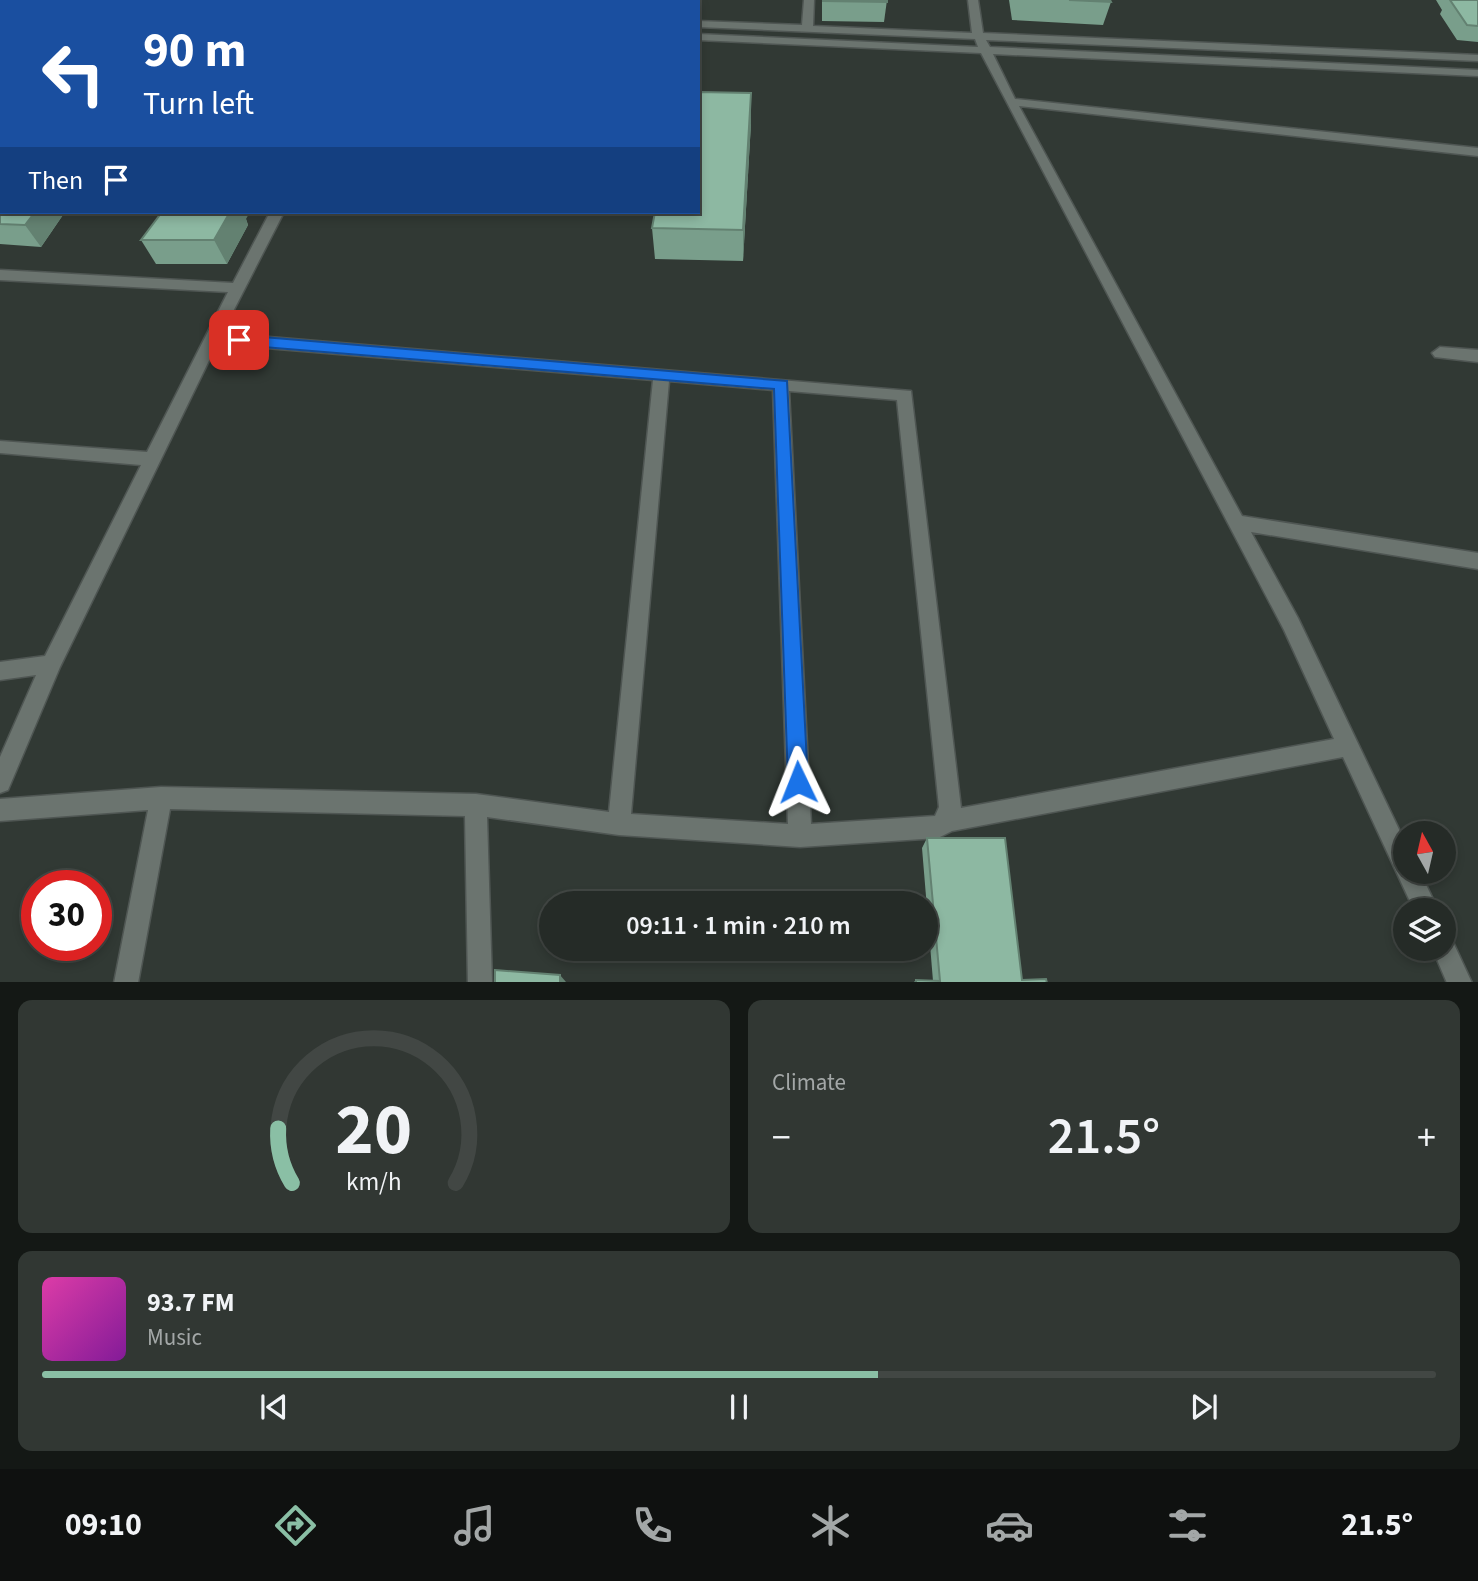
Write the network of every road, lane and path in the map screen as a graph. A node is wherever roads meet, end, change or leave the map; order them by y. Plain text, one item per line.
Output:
1 (809, 0) edge
2 (973, 0) edge
3 (700, 23) edge
4 (807, 28) junction
5 (700, 37) edge
6 (982, 43) junction
7 (1478, 58) edge
8 (1478, 73) edge
9 (1011, 102) junction
10 (1478, 152) edge
11 (276, 214) edge
12 (0, 275) edge
13 (238, 288) junction
14 (212, 338) junction
15 (1440, 353) dead end
16 (1478, 356) edge
17 (662, 374) junction
18 (782, 384) junction
19 (0, 447) edge
20 (152, 459) junction
21 (1236, 522) junction
22 (1478, 561) edge
23 (51, 664) junction
24 (0, 671) edge
25 (1349, 746) junction
26 (0, 782) edge
27 (161, 798) junction
28 (476, 805) junction
29 (0, 810) edge
30 (948, 821) junction
31 (619, 824) junction
32 (800, 835) junction
33 (1393, 840) edge
34 (1450, 961) edge
35 (126, 982) edge
36 (480, 982) edge
37 (1460, 982) edge

1 - 4 street
2 - 6 street
3 - 4 street
4 - 6 street
5 - 6 street
6 - 7 street
6 - 8 street
6 - 9 street
9 - 10 street
9 - 21 street
11 - 13 street
12 - 13 street
13 - 14 street
14 - 17 street
14 - 20 street
15 - 16 street
17 - 18 street
17 - 31 street
18 - 30 street
18 - 32 street
19 - 20 street
20 - 23 street
21 - 22 street
21 - 25 street
23 - 24 street
23 - 26 street
25 - 30 street
25 - 33 street
27 - 28 street
27 - 29 street
27 - 35 street
28 - 31 street
28 - 36 street
30 - 32 street
31 - 32 street
34 - 37 street

